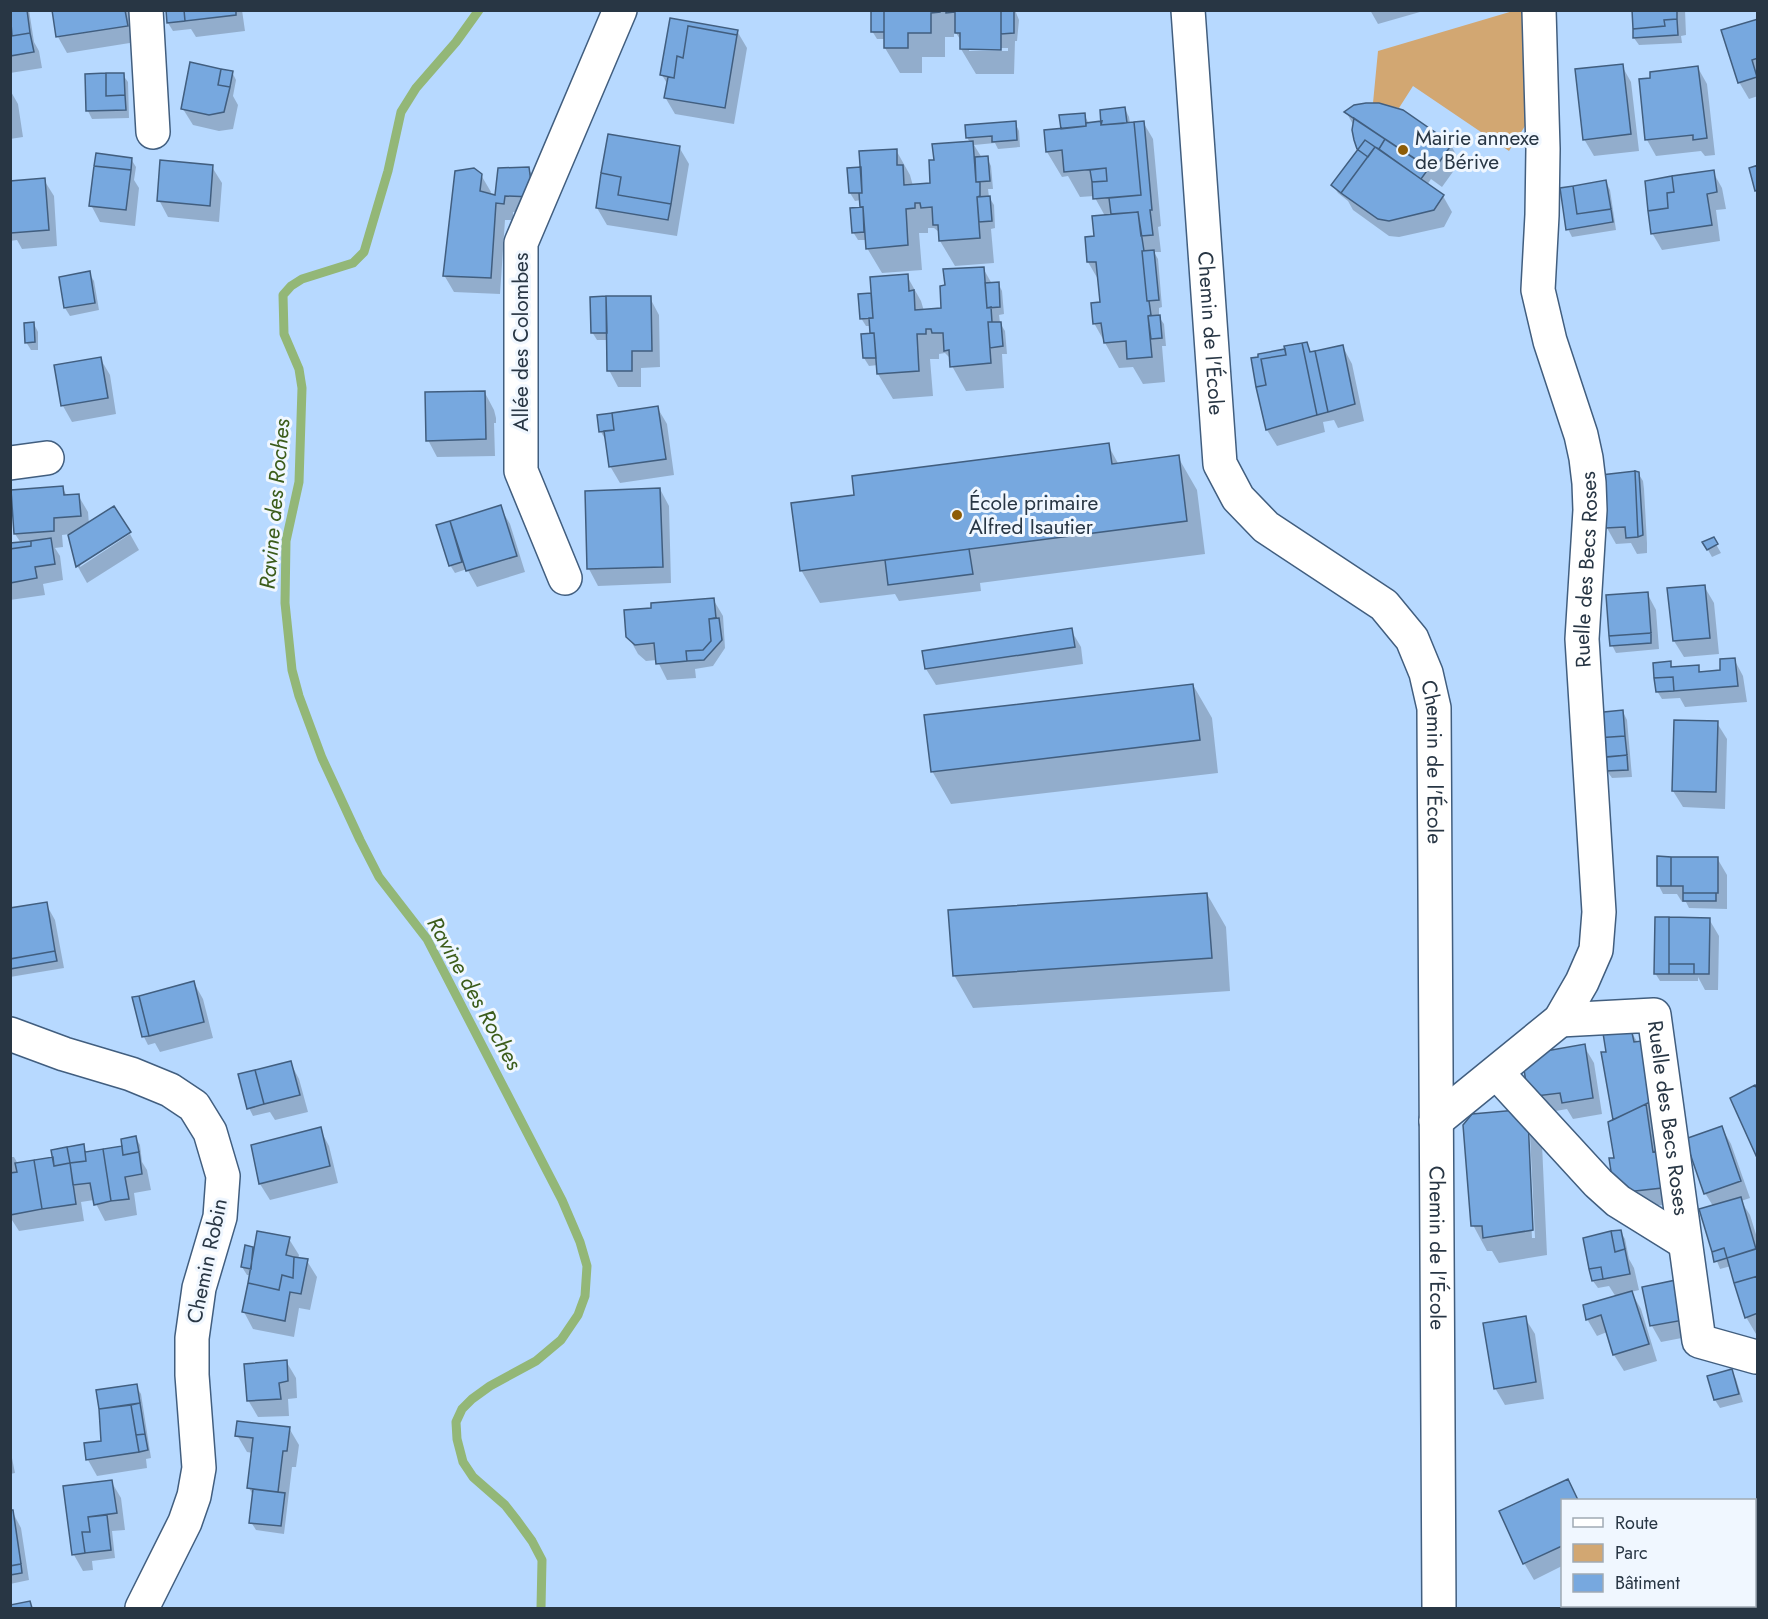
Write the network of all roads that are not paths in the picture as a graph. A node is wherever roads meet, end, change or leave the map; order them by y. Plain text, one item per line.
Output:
1 (146, 10) edge
2 (620, 10) edge
3 (1188, 10) edge
4 (1539, 10) edge
5 (153, 132) dead end
6 (47, 458) dead end
7 (10, 463) edge
8 (565, 578) dead end
9 (1560, 1020) junction
10 (10, 1034) edge
11 (1497, 1073) junction
12 (1436, 1121) junction
13 (1684, 1242) junction
14 (1756, 1357) edge
15 (141, 1608) edge
16 (1438, 1608) edge

1 - 5 street
2 - 8 street, Allée des Colombes
3 - 12 street, Chemin de l'École
4 - 9 street, Ruelle des Becs Roses
6 - 7 street
9 - 11 street, Ruelle des Becs Roses
9 - 13 street, Ruelle des Becs Roses
10 - 15 street, Chemin Robin
11 - 12 street, Ruelle des Becs Roses
11 - 13 street, Ruelle des Becs Roses
12 - 16 street, Chemin de l'École
13 - 14 street, Ruelle des Becs Roses

